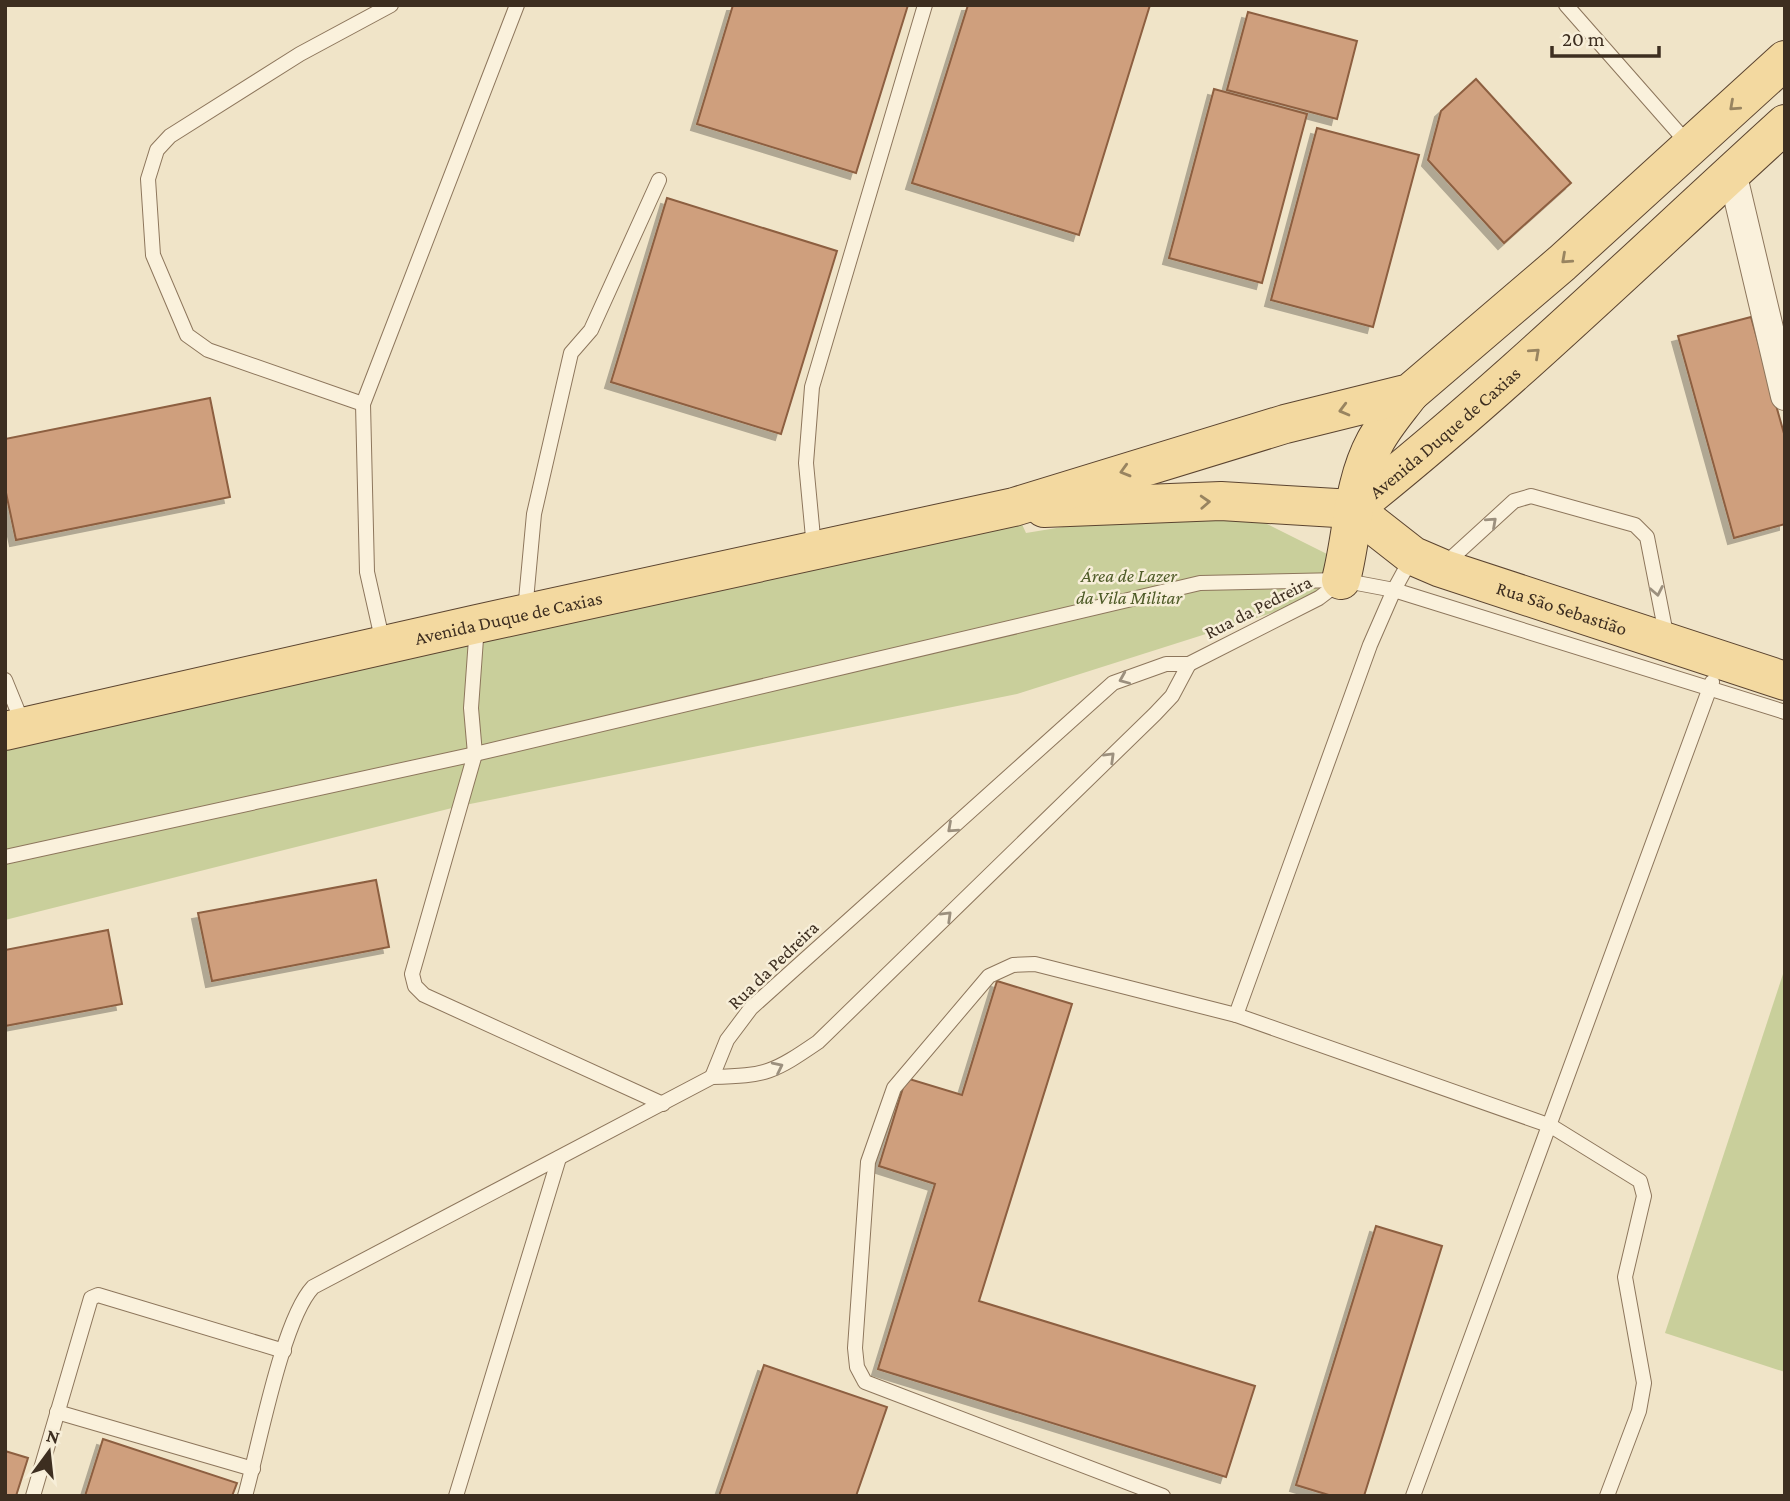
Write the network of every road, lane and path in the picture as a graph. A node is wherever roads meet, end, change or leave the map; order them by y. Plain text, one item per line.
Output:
1 (391, 5) edge
2 (517, 5) edge
3 (925, 5) edge
4 (1566, 5) edge
5 (1785, 60) edge
6 (1785, 124) edge
7 (1691, 146) junction
8 (1732, 172) junction
9 (659, 180) dead end
10 (1410, 393) junction
11 (1785, 396) edge
12 (363, 404) junction
13 (1014, 507) junction
14 (1353, 509) junction
15 (814, 550) junction
16 (1427, 562) junction
17 (1342, 580) junction
18 (1394, 590) junction
19 (524, 613) junction
20 (477, 624) junction
21 (1667, 643) junction
22 (384, 647) junction
23 (1189, 664) junction
24 (1714, 674) junction
25 (5, 680) edge
26 (1785, 681) edge
27 (1785, 712) edge
28 (15, 729) edge
29 (475, 754) junction
30 (5, 856) edge
31 (1236, 1015) junction
32 (712, 1077) junction
33 (663, 1104) junction
34 (1551, 1126) junction
35 (559, 1158) junction
36 (285, 1351) junction
37 (57, 1412) junction
38 (253, 1469) junction
39 (33, 1496) edge
40 (245, 1496) edge
41 (456, 1496) edge
42 (1163, 1496) edge
43 (1413, 1496) edge
44 (1607, 1496) edge

1 - 12 lane
2 - 12 lane
3 - 15 lane
4 - 7 lane
5 -> 7 main road, Avenida Duque de Caxias
6 - 8 main road, Avenida Duque de Caxias
7 -> 10 main road, Avenida Duque de Caxias
8 - 11 street
14 -> 8 main road, Avenida Duque de Caxias
9 - 19 lane
10 -> 13 main road, Avenida Duque de Caxias
10 - 14 main road
12 - 22 lane
13 -> 14 main road, Avenida Duque de Caxias
13 - 15 main road, Avenida Duque de Caxias
14 - 16 main road, Rua São Sebastião
14 - 17 main road
15 - 19 main road, Avenida Duque de Caxias
16 - 18 lane
16 - 21 main road, Rua São Sebastião
16 -> 21 lane
17 - 18 lane, Rua São Sebastião
17 - 23 lane, Rua da Pedreira
17 - 29 lane, Rua São Sebastião
18 - 24 lane, Rua São Sebastião
18 - 31 lane
19 - 20 main road, Avenida Duque de Caxias
20 - 22 main road, Avenida Duque de Caxias
20 - 29 lane
21 - 24 main road, Rua São Sebastião
22 - 28 main road, Avenida Duque de Caxias
23 -> 32 lane, Rua da Pedreira
32 -> 23 lane
24 - 26 main road, Rua São Sebastião
24 - 27 lane, Rua São Sebastião
24 - 34 lane
25 - 28 lane
29 - 30 lane, Rua São Sebastião
29 - 33 lane
31 - 34 lane
31 - 42 lane
32 - 33 lane
33 - 35 lane
34 - 43 lane
34 - 44 lane
35 - 36 lane
35 - 41 lane
36 - 37 lane
36 - 38 lane
37 - 38 lane
37 - 39 lane
38 - 40 lane

